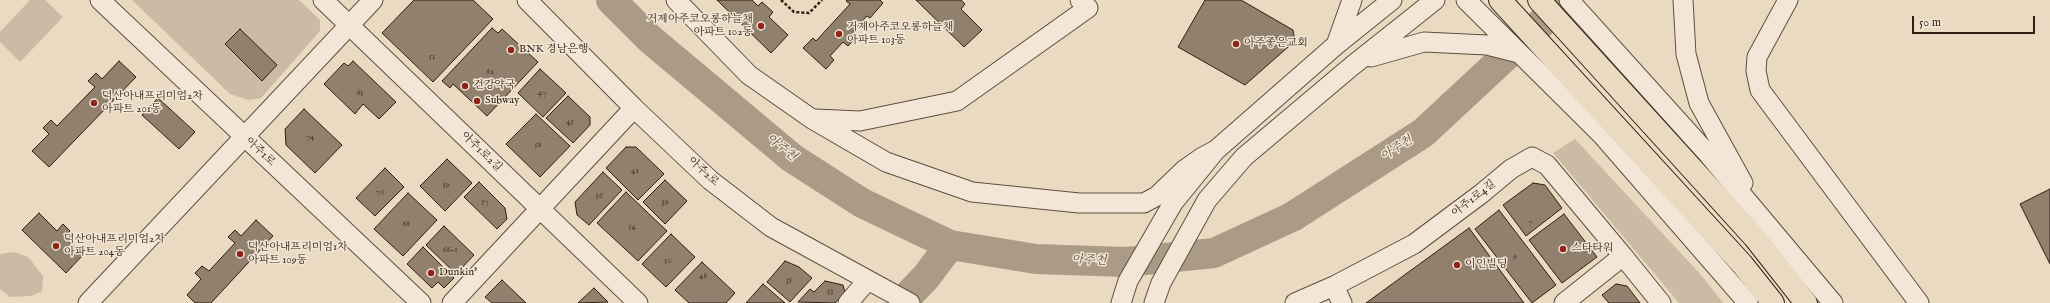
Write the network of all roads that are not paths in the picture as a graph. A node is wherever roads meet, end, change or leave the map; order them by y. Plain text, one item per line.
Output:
1 (100, 0) edge
2 (323, 0) edge
3 (373, 0) edge
4 (527, 0) edge
5 (676, 0) edge
6 (1080, 0) edge
7 (1352, 0) edge
8 (1392, 0) edge
9 (1435, 0) edge
10 (1500, 0) edge
11 (1539, 0) edge
12 (1569, 0) edge
13 (1683, 0) edge
14 (1788, 0) edge
15 (1472, 5) edge
16 (349, 24) junction
17 (1336, 46) junction
18 (1521, 54) junction
19 (1352, 66) junction
20 (634, 108) junction
21 (812, 119) junction
22 (245, 137) junction
23 (1216, 150) junction
24 (540, 209) junction
25 (1764, 221) junction
26 (1623, 256) junction
27 (868, 281) junction
28 (1125, 290) edge
29 (1158, 295) edge
30 (1338, 295) edge
31 (88, 303) edge
32 (421, 303) edge
33 (452, 303) edge
34 (638, 303) edge
35 (848, 303) edge
36 (910, 303) edge
37 (1106, 303) edge
38 (1295, 303) edge
39 (1564, 303) edge
40 (1661, 303) edge
41 (1748, 303) edge
42 (1773, 303) edge
43 (1806, 303) edge
44 (1833, 303) edge
45 (1920, 303) edge

1 - 22 street, 아주1로
2 - 16 street, 아주1로2길
3 - 16 street
4 - 20 street, 아주2로
5 - 21 street
6 - 21 street
7 - 17 street
8 - 17 street
9 - 19 street
10 - 42 highway
11 - 43 highway
12 - 25 street
13 - 25 street
14 - 45 street
15 - 18 street
16 - 22 street
16 - 24 street, 아주1로2길
17 - 23 street
18 - 19 street
18 - 41 street
19 - 29 street
20 - 24 street
20 - 27 street, 아주2로
21 - 23 street
22 - 31 street
22 - 32 street, 아주1로
23 - 28 street
24 - 33 street
24 - 34 street, 아주1로2길
25 - 44 street
26 - 30 street, 아주1로4길
26 - 39 street
26 - 40 street
27 - 35 street
27 - 36 street, 아주2로
28 - 37 street
30 - 38 street, 아주1로4길

